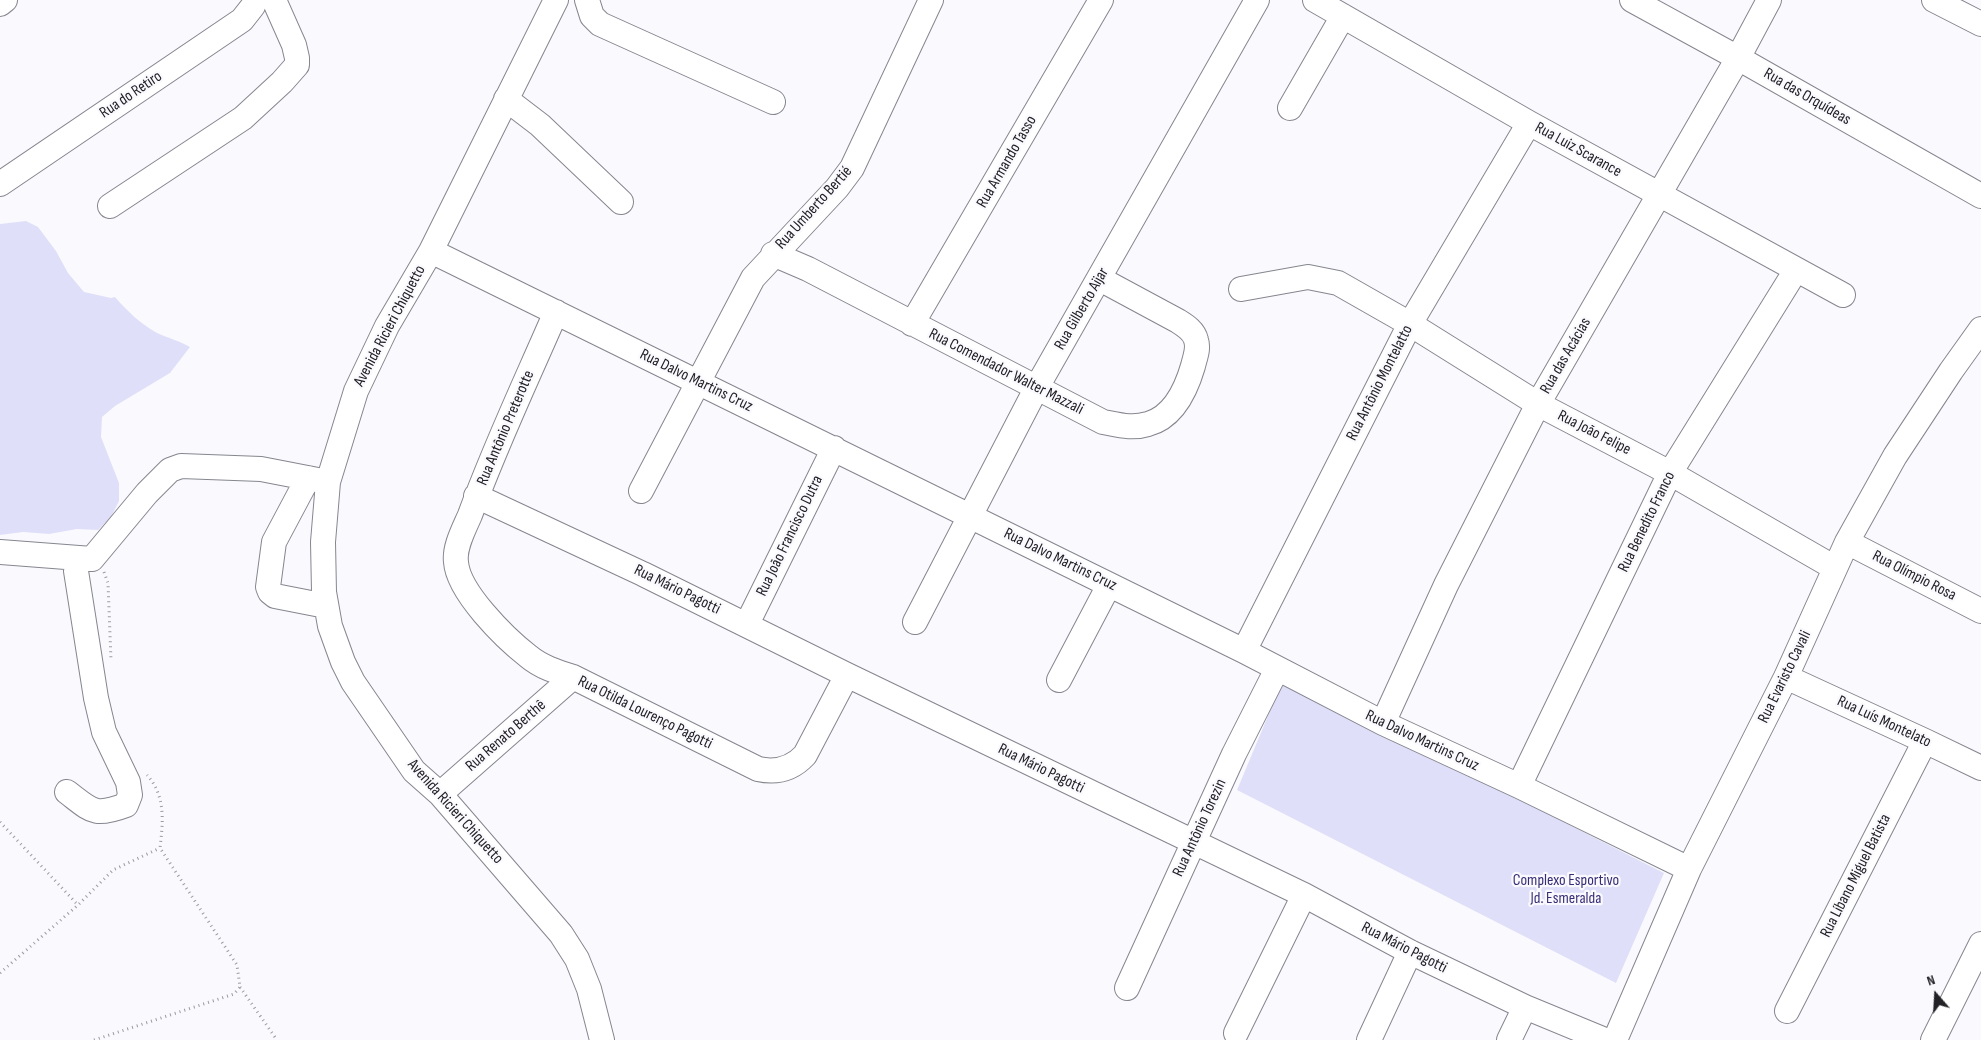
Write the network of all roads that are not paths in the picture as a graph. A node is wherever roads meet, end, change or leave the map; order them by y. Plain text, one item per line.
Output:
1 (5, 0) edge
2 (255, 0) edge
3 (274, 0) edge
4 (556, 0) edge
5 (587, 0) edge
6 (931, 0) edge
7 (1101, 0) edge
8 (1258, 0) edge
9 (1315, 0) edge
10 (1632, 0) edge
11 (1768, 0) edge
12 (1934, 0) edge
13 (0, 4) edge
14 (1342, 16) junction
15 (1981, 24) edge
16 (1738, 58) junction
17 (506, 98) junction
18 (773, 102) dead end
19 (1290, 108) dead end
20 (1529, 123) junction
21 (0, 184) edge
22 (1658, 194) junction
23 (1981, 196) edge
24 (621, 202) dead end
25 (110, 206) dead end
26 (430, 251) junction
27 (773, 254) junction
28 (1796, 270) junction
29 (1100, 279) junction
30 (1241, 289) dead end
31 (1843, 295) dead end
32 (556, 312) junction
33 (912, 324) junction
34 (1410, 324) junction
35 (1981, 329) edge
36 (697, 382) junction
37 (1037, 387) junction
38 (1538, 404) junction
39 (834, 448) junction
40 (1670, 473) junction
41 (318, 480) junction
42 (641, 491) dead end
43 (476, 496) junction
44 (970, 516) junction
45 (1847, 542) junction
46 (458, 545) joint
47 (0, 552) edge
48 (84, 565) junction
49 (1835, 568) junction
50 (1109, 585) junction
51 (326, 606) junction
52 (1981, 611) edge
53 (915, 622) dead end
54 (747, 624) junction
55 (1244, 651) junction
56 (1277, 669) junction
57 (847, 675) junction
58 (572, 677) junction
59 (1786, 677) junction
60 (1059, 680) dead end
61 (1383, 723) junction
62 (1925, 741) junction
63 (1981, 768) edge
64 (1519, 786) junction
65 (66, 792) dead end
66 (440, 794) junction
67 (1194, 843) junction
68 (1689, 869) junction
69 (1304, 895) junction
70 (1981, 944) edge
71 (1410, 952) junction
72 (1127, 988) dead end
73 (1525, 1007) junction
74 (1787, 1011) dead end
75 (1236, 1033) dead end
76 (602, 1040) edge
77 (1369, 1040) edge
78 (1509, 1040) edge
79 (1605, 1040) edge
80 (1615, 1040) edge
81 (1933, 1040) edge

1 - 13 street
2 - 21 street, Rua do Retiro
3 - 25 street
4 - 17 street, Avenida Ricieri Chiquetto
5 - 18 street
6 - 27 street, Rua Umberto Bertié
7 - 33 street, Rua Armando Tasso
8 - 29 street, Rua Gilberto Aijar
9 - 14 street, Rua Luiz Scarance
10 - 16 street, Rua das Orquídeas
11 - 16 street, Rua das Acácias
12 - 15 street
14 - 19 street
14 - 20 street, Rua Luiz Scarance
16 - 22 street, Rua das Acácias
16 - 23 street, Rua das Orquídeas
17 - 24 street
17 - 26 street, Avenida Ricieri Chiquetto
20 - 22 street, Rua Luiz Scarance
20 - 34 street, Rua Antônio Montelatto
22 - 28 street, Rua Luiz Scarance
22 - 38 street, Rua das Acácias
26 - 32 street, Rua Dalvo Martins Cruz
26 - 41 street, Avenida Ricieri Chiquetto
27 - 33 street, Rua Comendador Walter Mazzali
27 - 36 street, Rua Umberto Bertié
28 - 31 street, Rua Luiz Scarance
28 - 40 street, Rua Benedito Franco
29 - 37 street, Rua Gilberto Aijar
29 - 37 street, Rua Comendador Walter Mazzali
30 - 34 street, Rua João Felipe
32 - 36 street, Rua Dalvo Martins Cruz
32 - 43 street, Rua Antônio Preterotte
33 - 37 street, Rua Comendador Walter Mazzali
34 - 38 street, Rua João Felipe
34 - 55 street, Rua Antônio Montelatto
35 - 45 street, Rua Evaristo Cavali
36 - 39 street, Rua Dalvo Martins Cruz
36 - 42 street, Rua Umberto Bertié
37 - 44 street, Rua Gilberto Aijar
38 - 40 street, Rua João Felipe
38 - 61 street, Rua das Acácias
39 - 44 street, Rua Dalvo Martins Cruz
39 - 54 street, Rua João Francisco Dutra
40 - 49 street, Rua João Felipe
40 - 64 street, Rua Benedito Franco
41 - 48 street
41 - 51 street, Avenida Ricieri Chiquetto
41 - 51 street
43 - 46 street, Rua Antônio Preterotte
43 - 54 street, Rua Mário Pagotti
44 - 50 street, Rua Dalvo Martins Cruz
44 - 53 street, Rua Gilberto Aijar
45 - 49 street, Rua Evaristo Cavali
45 - 52 street, Rua Olímpio Rosa
46 - 58 street, Rua Otilda Lourenço Pagotti
47 - 48 street
48 - 65 street
49 - 59 street, Rua Evaristo Cavali
50 - 55 street, Rua Dalvo Martins Cruz
50 - 60 street
51 - 66 street, Avenida Ricieri Chiquetto
54 - 57 street, Rua Mário Pagotti
55 - 56 street, Rua Dalvo Martins Cruz
56 - 61 street, Rua Dalvo Martins Cruz
56 - 67 street, Rua Antônio Torezin
57 - 58 street, Rua Otilda Lourenço Pagotti
57 - 67 street, Rua Mário Pagotti
58 - 66 street, Rua Renato Berthê
59 - 62 street, Rua Luís Montelato
59 - 68 street, Rua Evaristo Cavali
61 - 64 street, Rua Dalvo Martins Cruz
62 - 63 street, Rua Luís Montelato
62 - 74 street, Rua Líbano Miguel Batista
64 - 68 street, Rua Dalvo Martins Cruz
66 - 76 street, Avenida Ricieri Chiquetto
67 - 69 street, Rua Mário Pagotti
67 - 72 street, Rua Antônio Torezin
68 - 80 street, Rua Evaristo Cavali
69 - 71 street, Rua Mário Pagotti
69 - 75 street
70 - 81 street
71 - 73 street, Rua Mário Pagotti
71 - 77 street
73 - 78 street
73 - 79 street, Rua Mário Pagotti

